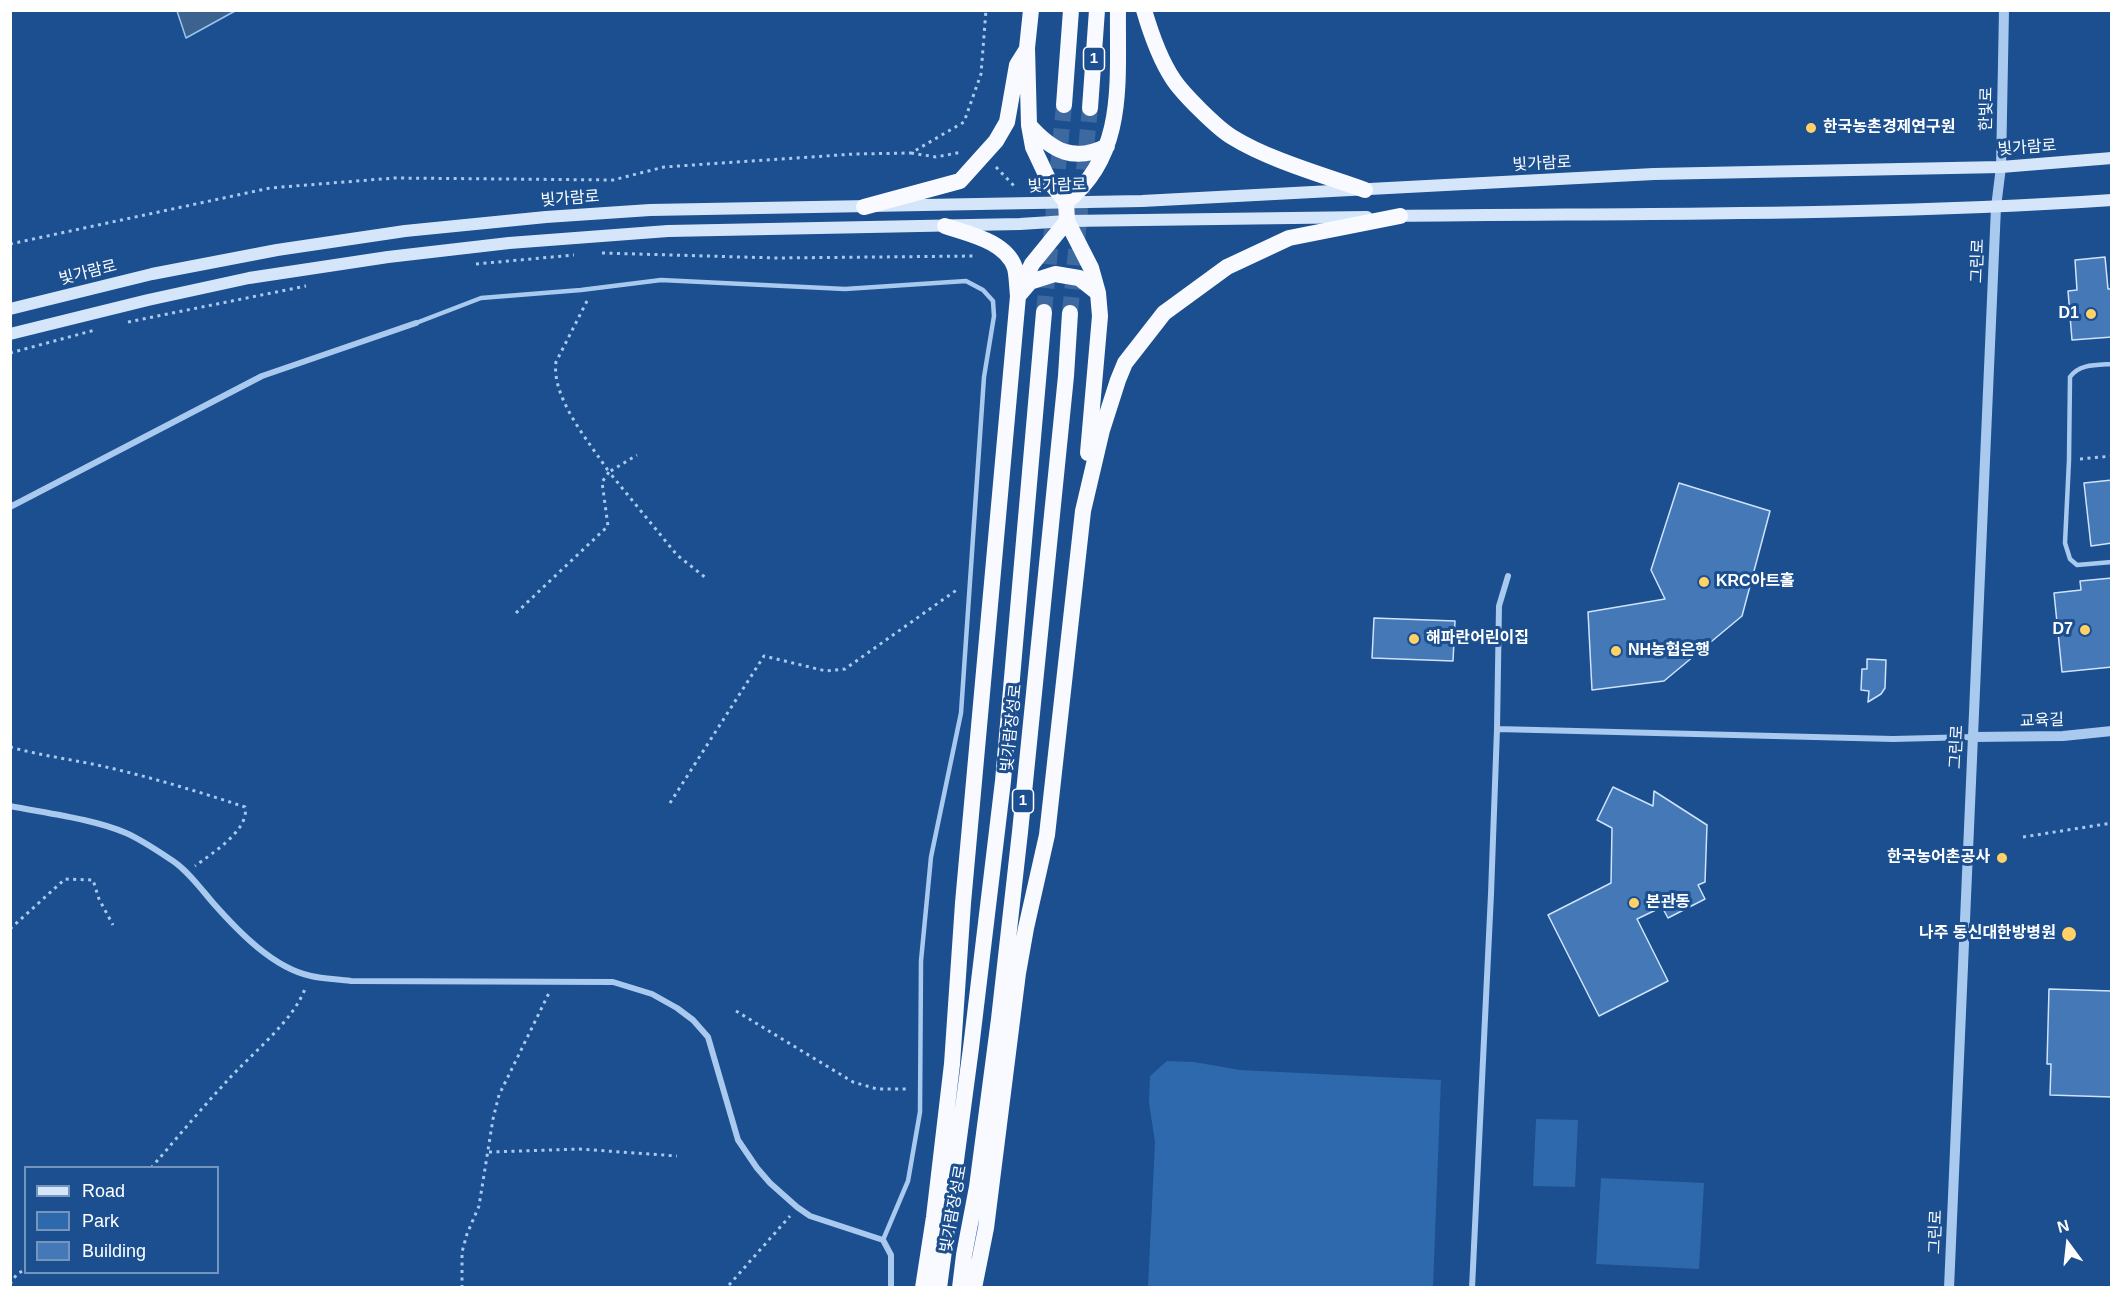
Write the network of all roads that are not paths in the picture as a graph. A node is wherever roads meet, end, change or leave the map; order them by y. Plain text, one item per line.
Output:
1 (1031, 10) edge
2 (1071, 10) edge
3 (1097, 10) edge
4 (1118, 10) edge
5 (1144, 10) edge
6 (2004, 10) edge
7 (1027, 48) junction
8 (1064, 105) tunnel mouth
9 (1090, 108) tunnel mouth
10 (1029, 125) junction
11 (1107, 146) junction
12 (2112, 158) edge
13 (2001, 167) junction
14 (1365, 190) junction
15 (2112, 200) edge
16 (1066, 202) junction
17 (864, 207) junction
18 (1996, 207) junction
19 (1400, 216) junction
20 (1067, 221) junction
21 (945, 226) junction
22 (1098, 293) junction
23 (1018, 296) junction
24 (10, 309) edge
25 (1044, 312) tunnel mouth
26 (1070, 313) tunnel mouth
27 (416, 323) joint
28 (10, 334) edge
29 (2112, 364) edge
30 (10, 507) edge
31 (1083, 511) junction
32 (2112, 562) edge
33 (1508, 576) dead end
34 (1497, 729) junction
35 (2112, 731) edge
36 (1973, 737) junction
37 (10, 806) edge
38 (883, 1240) junction
39 (891, 1287) edge
40 (923, 1287) edge
41 (939, 1287) edge
42 (960, 1287) edge
43 (974, 1287) edge
44 (1472, 1287) edge
45 (1948, 1287) edge

1 - 7 highway
2 - 8 highway, 1
3 - 9 highway, 1
4 - 11 highway
5 - 14 highway
6 - 13 street, 한빛로
7 - 10 highway
7 - 17 highway
10 - 11 highway
10 - 16 highway
11 - 16 highway
12 - 13 main road, 빛가람로
13 - 14 main road, 빛가람로
13 - 18 street, 한빛로
14 - 16 main road, 빛가람로
15 - 18 main road
16 - 17 main road, 빛가람로
16 - 20 highway
17 - 24 main road, 빛가람로
18 - 19 main road
18 - 36 street, 그린로
19 - 20 main road
19 - 31 highway
20 - 21 main road
20 - 22 highway
20 - 23 highway
21 - 23 highway
21 - 28 main road
22 - 23 highway
22 - 31 highway
23 - 40 highway
25 - 41 highway, 빛가람장성로 / 1
26 - 42 highway, 빛가람장성로 / 1
27 - 30 street
27 - 38 lane
29 - 32 lane
31 - 43 highway
33 - 34 street
34 - 36 street
34 - 44 street
35 - 36 street, 교육길
36 - 45 street, 그린로
37 - 38 street
38 - 39 street

